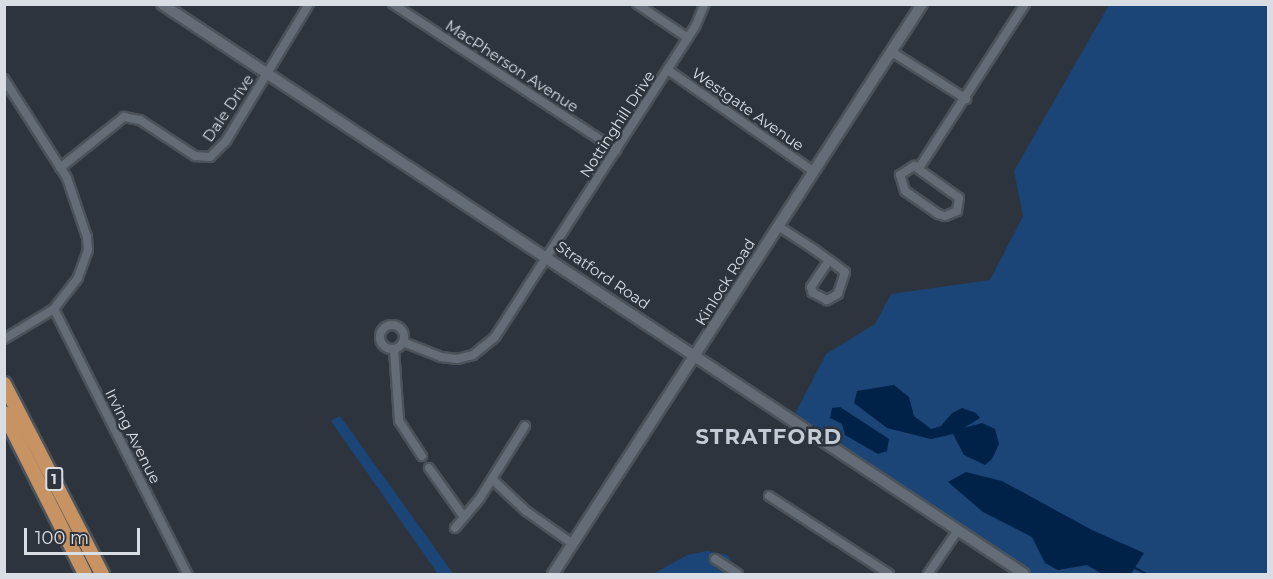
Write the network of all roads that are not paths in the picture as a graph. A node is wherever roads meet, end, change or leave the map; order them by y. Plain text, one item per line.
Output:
1 (162, 4) edge
2 (309, 4) edge
3 (393, 4) edge
4 (637, 4) edge
5 (705, 4) edge
6 (922, 4) edge
7 (1025, 4) edge
8 (688, 38) junction
9 (892, 52) junction
10 (668, 70) junction
11 (266, 75) junction
12 (4, 80) edge
13 (966, 99) junction
14 (616, 150) junction
15 (60, 168) junction
16 (919, 168) junction
17 (813, 171) junction
18 (778, 226) junction
19 (547, 256) junction
20 (829, 260) junction
21 (54, 309) junction
22 (4, 339) edge
23 (404, 342) junction
24 (394, 350) junction
25 (696, 356) junction
26 (4, 384) edge
27 (4, 413) edge
28 (525, 426) dead end
29 (422, 456) dead end
30 (429, 468) dead end
31 (492, 479) junction
32 (769, 496) dead end
33 (464, 517) junction
34 (455, 528) dead end
35 (958, 530) junction
36 (573, 544) junction
37 (715, 559) dead end
38 (85, 574) edge
39 (102, 574) edge
40 (187, 574) edge
41 (553, 574) edge
42 (738, 574) edge
43 (889, 574) edge
44 (928, 574) edge
45 (1024, 574) edge

1 - 11 main road, Stratford Road
2 - 11 street
3 - 14 street, MacPherson Avenue
4 - 8 street
5 - 8 street, Nottinghill Drive
6 - 9 main road, Kinlock Road
7 - 13 street
8 - 10 street, Nottinghill Drive
9 - 13 street
9 - 17 main road, Kinlock Road
10 - 14 street, Nottinghill Drive
10 - 17 street, Westgate Avenue
11 - 15 street, Dale Drive
11 - 19 main road, Stratford Road
12 - 15 street
13 - 16 street
14 - 19 street, Nottinghill Drive
15 - 21 street
16 - 16 street
17 - 18 main road, Kinlock Road
18 - 20 street
18 - 25 main road, Kinlock Road
19 - 23 street, Nottinghill Drive
19 - 25 main road, Stratford Road
20 - 20 street
21 - 22 street
21 - 40 street, Irving Avenue
23 - 24 street
23 - 24 street
24 - 29 street
25 - 35 main road, Stratford Road
25 - 36 main road, Kinlock Road
26 - 39 highway, 1
27 - 38 highway, 1
28 - 31 street
30 - 33 street
31 - 33 street
31 - 36 street
32 - 43 street
33 - 34 street
35 - 44 street
35 - 45 main road, Stratford Road
36 - 41 main road, Kinlock Road
37 - 42 street

